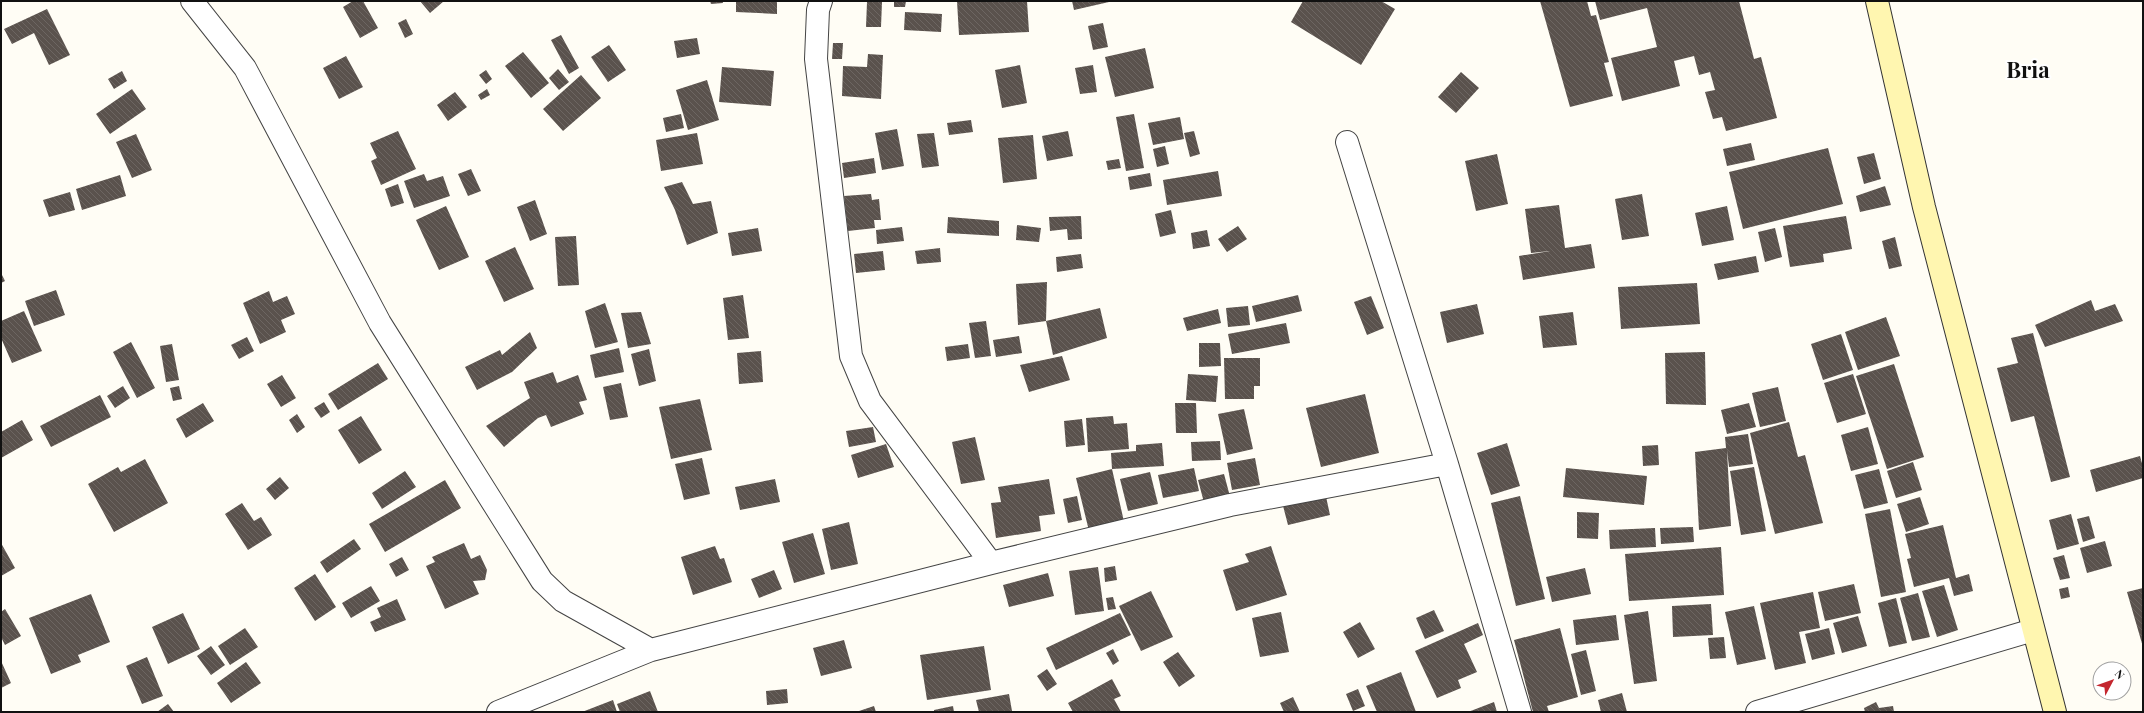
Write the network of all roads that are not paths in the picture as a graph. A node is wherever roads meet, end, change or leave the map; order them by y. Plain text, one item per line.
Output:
1 (192, 1) edge
2 (820, 1) edge
3 (1877, 1) edge
4 (1347, 142) dead end
5 (1447, 464) junction
6 (991, 563) junction
7 (2033, 630) junction
8 (651, 650) junction
9 (498, 712) edge
10 (1520, 712) edge
11 (1757, 712) edge
12 (2055, 712) edge

1 - 8 street
2 - 6 street
3 - 7 main road
4 - 5 street
5 - 6 street
5 - 10 street
6 - 8 street
7 - 11 street
7 - 12 main road
8 - 9 street

